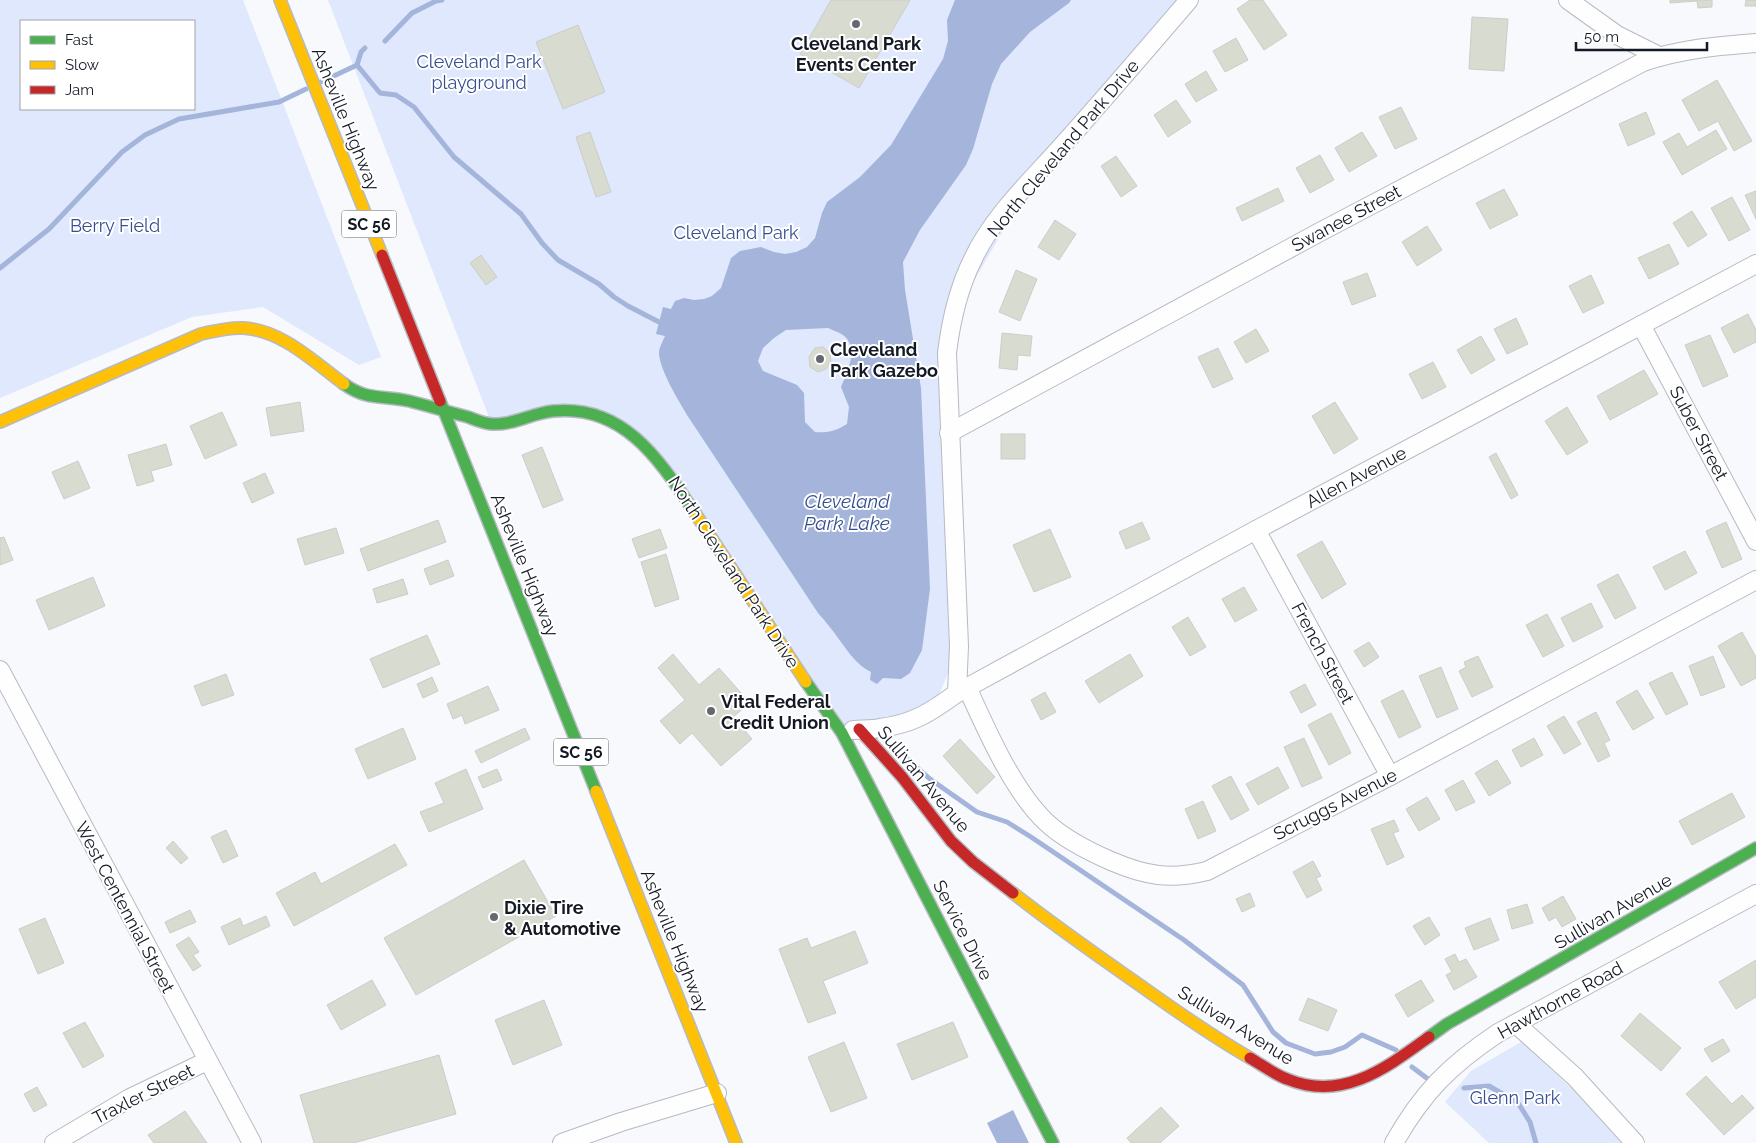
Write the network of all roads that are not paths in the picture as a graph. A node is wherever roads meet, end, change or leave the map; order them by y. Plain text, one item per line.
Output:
1 (280, 0) edge
2 (1189, 0) edge
3 (1568, 0) edge
4 (1756, 42) edge
5 (1660, 56) junction
6 (1756, 264) edge
7 (1641, 326) junction
8 (444, 411) junction
9 (0, 422) edge
10 (949, 433) junction
11 (1256, 530) junction
12 (1756, 541) edge
13 (1756, 580) edge
14 (0, 670) edge
15 (962, 690) junction
16 (851, 731) junction
17 (1390, 776) junction
18 (1756, 848) edge
19 (1756, 894) edge
20 (1516, 1024) junction
21 (207, 1061) junction
22 (716, 1093) junction
23 (54, 1143) edge
24 (252, 1143) edge
25 (562, 1143) edge
26 (736, 1143) edge
27 (1053, 1143) edge
28 (1394, 1143) edge
29 (1635, 1143) edge

1 - 8 street, Asheville Highway / SC 56
2 - 10 street, North Cleveland Park Drive
3 - 5 street
4 - 5 street, Swanee Street
5 - 10 street, Swanee Street
6 - 7 street, Allen Avenue
7 - 11 street, Allen Avenue
7 - 12 street, Suber Street
8 - 9 street, North Cleveland Park Drive
8 - 16 street, North Cleveland Park Drive
8 - 22 street, Asheville Highway / SC 56
10 - 15 street, North Cleveland Park Drive
11 - 15 street, Allen Avenue
11 - 17 street, French Street
13 - 17 street, Scruggs Avenue
14 - 21 street, West Centennial Street
15 - 16 street
15 - 17 street, Scruggs Avenue
16 - 18 street, Sullivan Avenue
16 - 27 street, Service Drive
19 - 20 street, Hawthorne Road
20 - 28 street, Hawthorne Road
20 - 29 street
21 - 23 street, Traxler Street
21 - 24 street, West Centennial Street
22 - 25 street
22 - 26 street, Asheville Highway / SC 56

